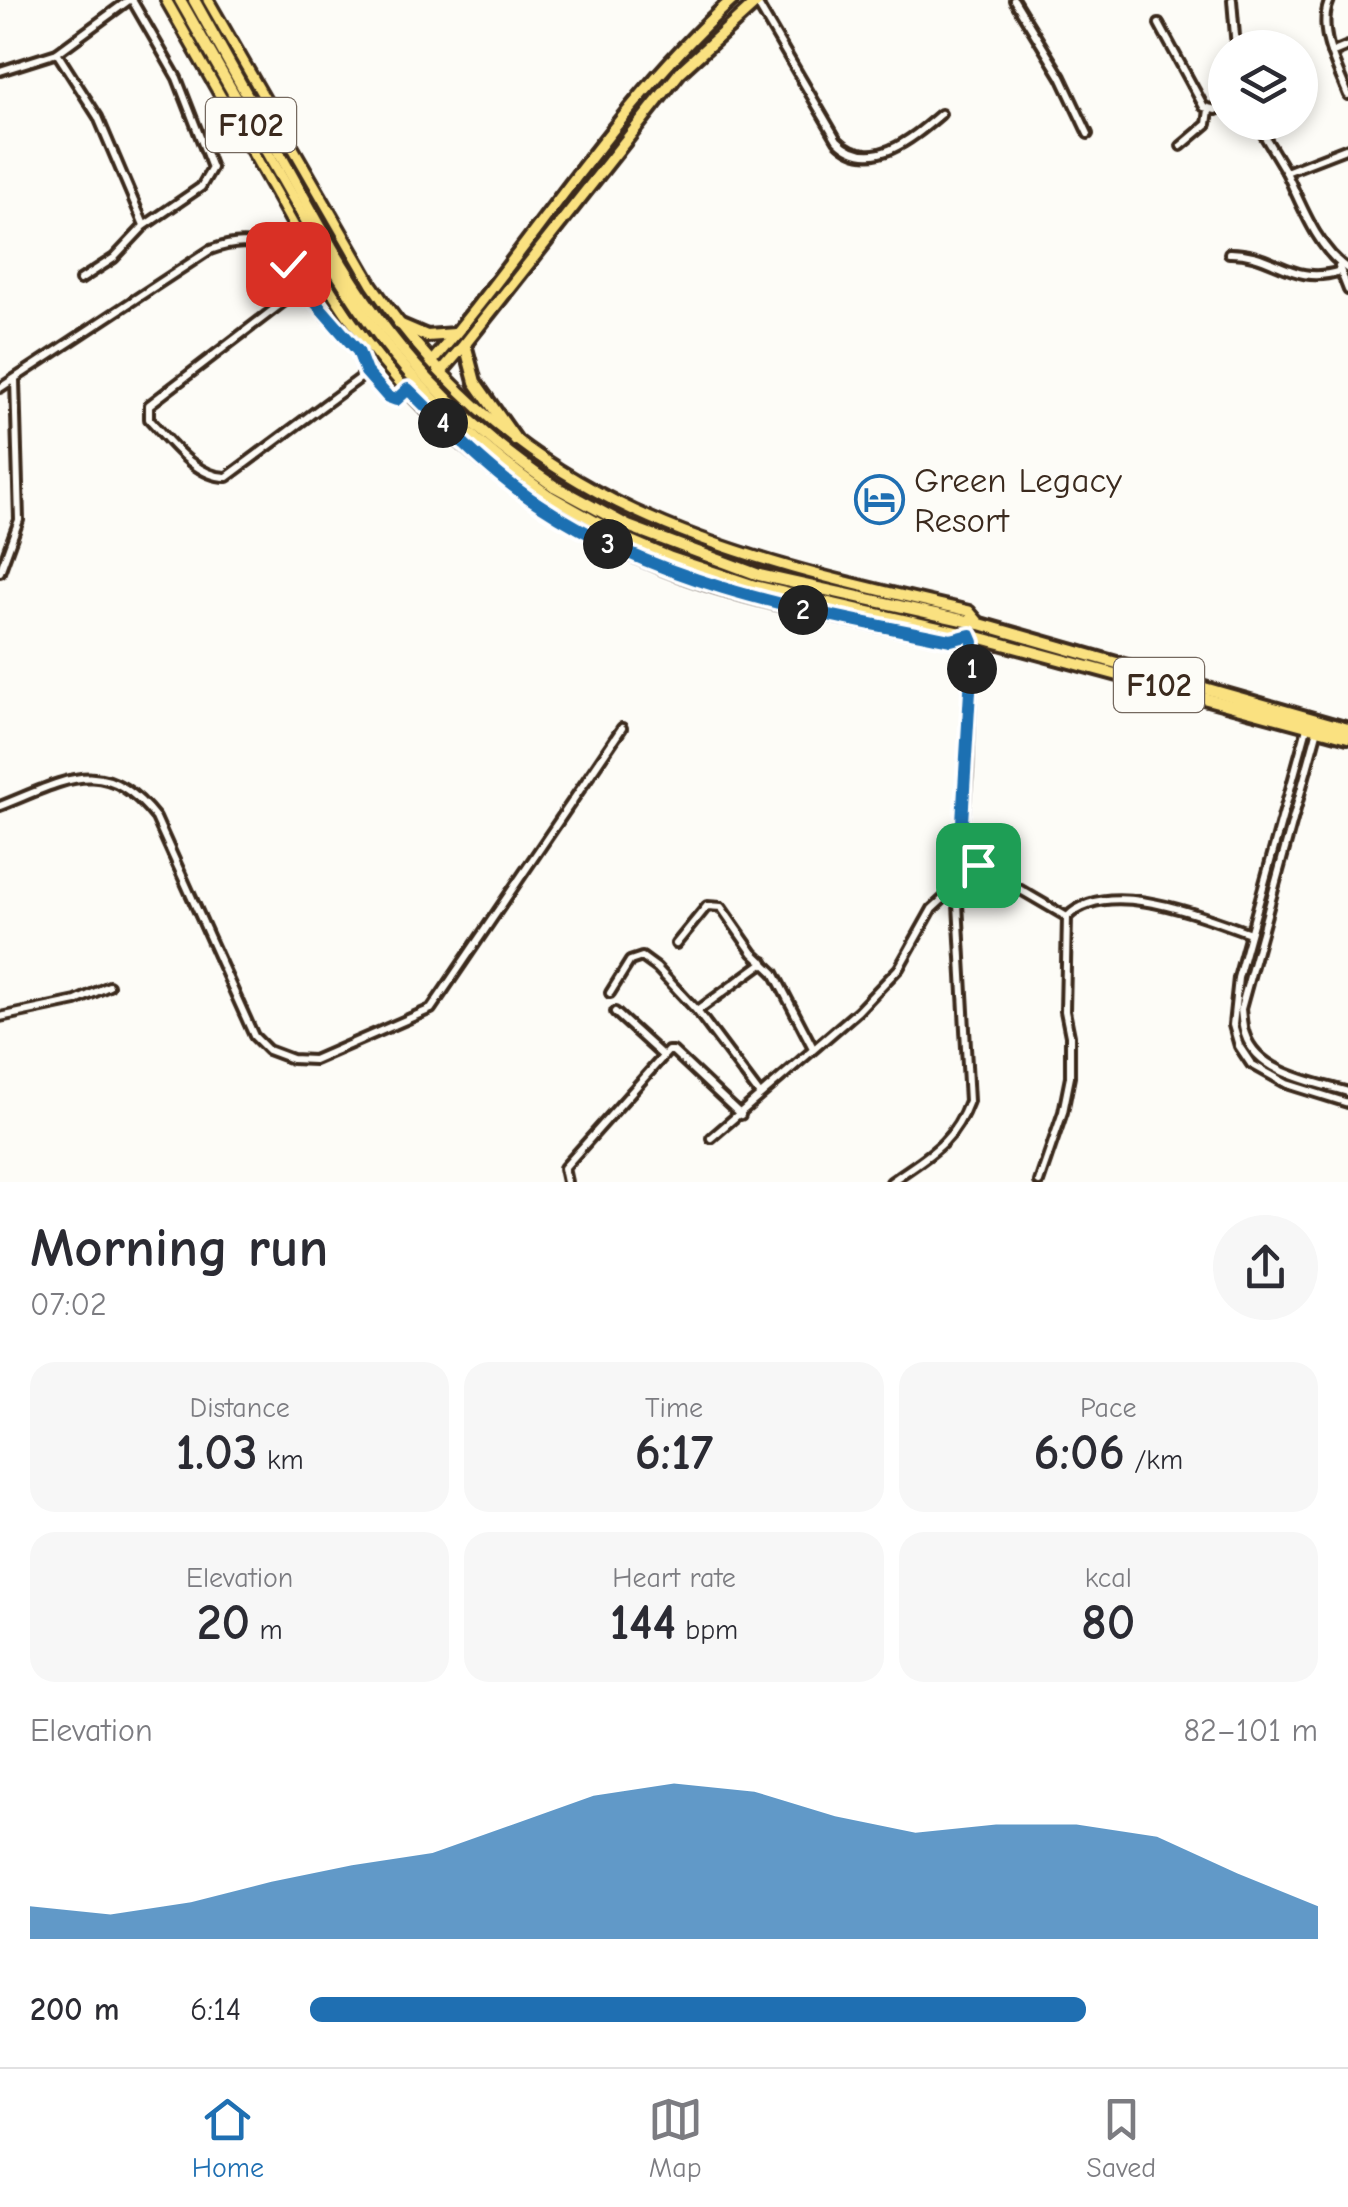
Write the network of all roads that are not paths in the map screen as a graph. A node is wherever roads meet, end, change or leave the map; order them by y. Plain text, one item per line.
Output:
1 (130, 0) edge
2 (166, 0) edge
3 (180, 0) edge
4 (194, 0) edge
5 (208, 0) edge
6 (1014, 0) edge
7 (1232, 0) edge
8 (1330, 0) edge
9 (758, 1) edge
10 (730, 2) edge
11 (739, 16) junction
12 (1159, 24) dead end
13 (1234, 30) edge
14 (1348, 46) edge
15 (1331, 52) junction
16 (56, 53) junction
17 (0, 71) edge
18 (1348, 95) edge
19 (1208, 109) edge
20 (941, 114) dead end
21 (1208, 117) edge
22 (1088, 134) dead end
23 (1267, 140) edge
24 (1181, 146) dead end
25 (1348, 148) edge
26 (1286, 172) junction
27 (144, 226) junction
28 (327, 248) junction
29 (1229, 253) dead end
30 (1344, 270) edge
31 (80, 280) dead end
32 (303, 288) junction
33 (1348, 290) edge
34 (398, 324) junction
35 (456, 334) junction
36 (466, 344) junction
37 (432, 363) junction
38 (366, 372) junction
39 (442, 372) junction
40 (14, 378) junction
41 (0, 388) edge
42 (408, 389) junction
43 (418, 399) junction
44 (516, 440) junction
45 (551, 490) junction
46 (0, 572) edge
47 (980, 624) junction
48 (970, 635) junction
49 (1314, 723) junction
50 (622, 728) dead end
51 (1348, 729) edge
52 (1348, 737) edge
53 (0, 806) edge
54 (960, 855) junction
55 (958, 886) junction
56 (1067, 917) junction
57 (1250, 933) junction
58 (676, 944) dead end
59 (764, 962) junction
60 (109, 986) dead end
61 (610, 993) dead end
62 (697, 1010) junction
63 (615, 1012) dead end
64 (0, 1017) edge
65 (813, 1048) junction
66 (662, 1055) junction
67 (1348, 1092) edge
68 (760, 1095) junction
69 (1348, 1104) edge
70 (741, 1115) junction
71 (712, 1138) dead end
72 (567, 1182) edge
73 (892, 1182) edge
74 (1038, 1182) edge

1 - 16 street
1 - 27 street
2 - 42 main road
3 - 28 highway, F102
4 - 28 highway, F102
5 - 34 main road
6 - 22 street
7 - 13 street
8 - 15 street
9 - 11 highway
9 - 20 street
10 - 11 highway
10 - 35 highway
11 - 36 highway
12 - 19 street
14 - 15 street
15 - 18 street
16 - 17 street
16 - 27 street
21 - 24 street
23 - 26 street
25 - 26 street
26 - 30 street
27 - 31 street
28 - 45 highway, F102, bridge
29 - 30 street
30 - 33 street
32 - 38 street
32 - 38 street
32 - 40 street
34 - 35 highway
34 - 37 main road
35 - 37 highway
36 - 39 highway
36 - 44 highway
37 - 39 main road
37 - 42 highway
38 - 42 street
39 - 43 highway
39 - 44 main road
40 - 41 street
40 - 46 street
42 - 43 main road
43 - 48 main road
44 - 47 main road
45 - 47 highway, F102
45 - 48 highway, F102
47 - 49 highway, F102
48 - 49 highway, F102
48 - 54 street
49 - 51 highway, F102
49 - 52 highway, F102
49 - 57 street
49 - 67 street
50 - 53 street
54 - 55 street
54 - 56 street
55 - 65 street
55 - 73 street
56 - 57 street
56 - 74 street
57 - 69 street
58 - 59 street
59 - 62 street
59 - 65 street
60 - 64 street
61 - 62 street
62 - 68 street
63 - 66 street
65 - 68 street
66 - 70 street
66 - 72 street
68 - 70 street
70 - 71 street

